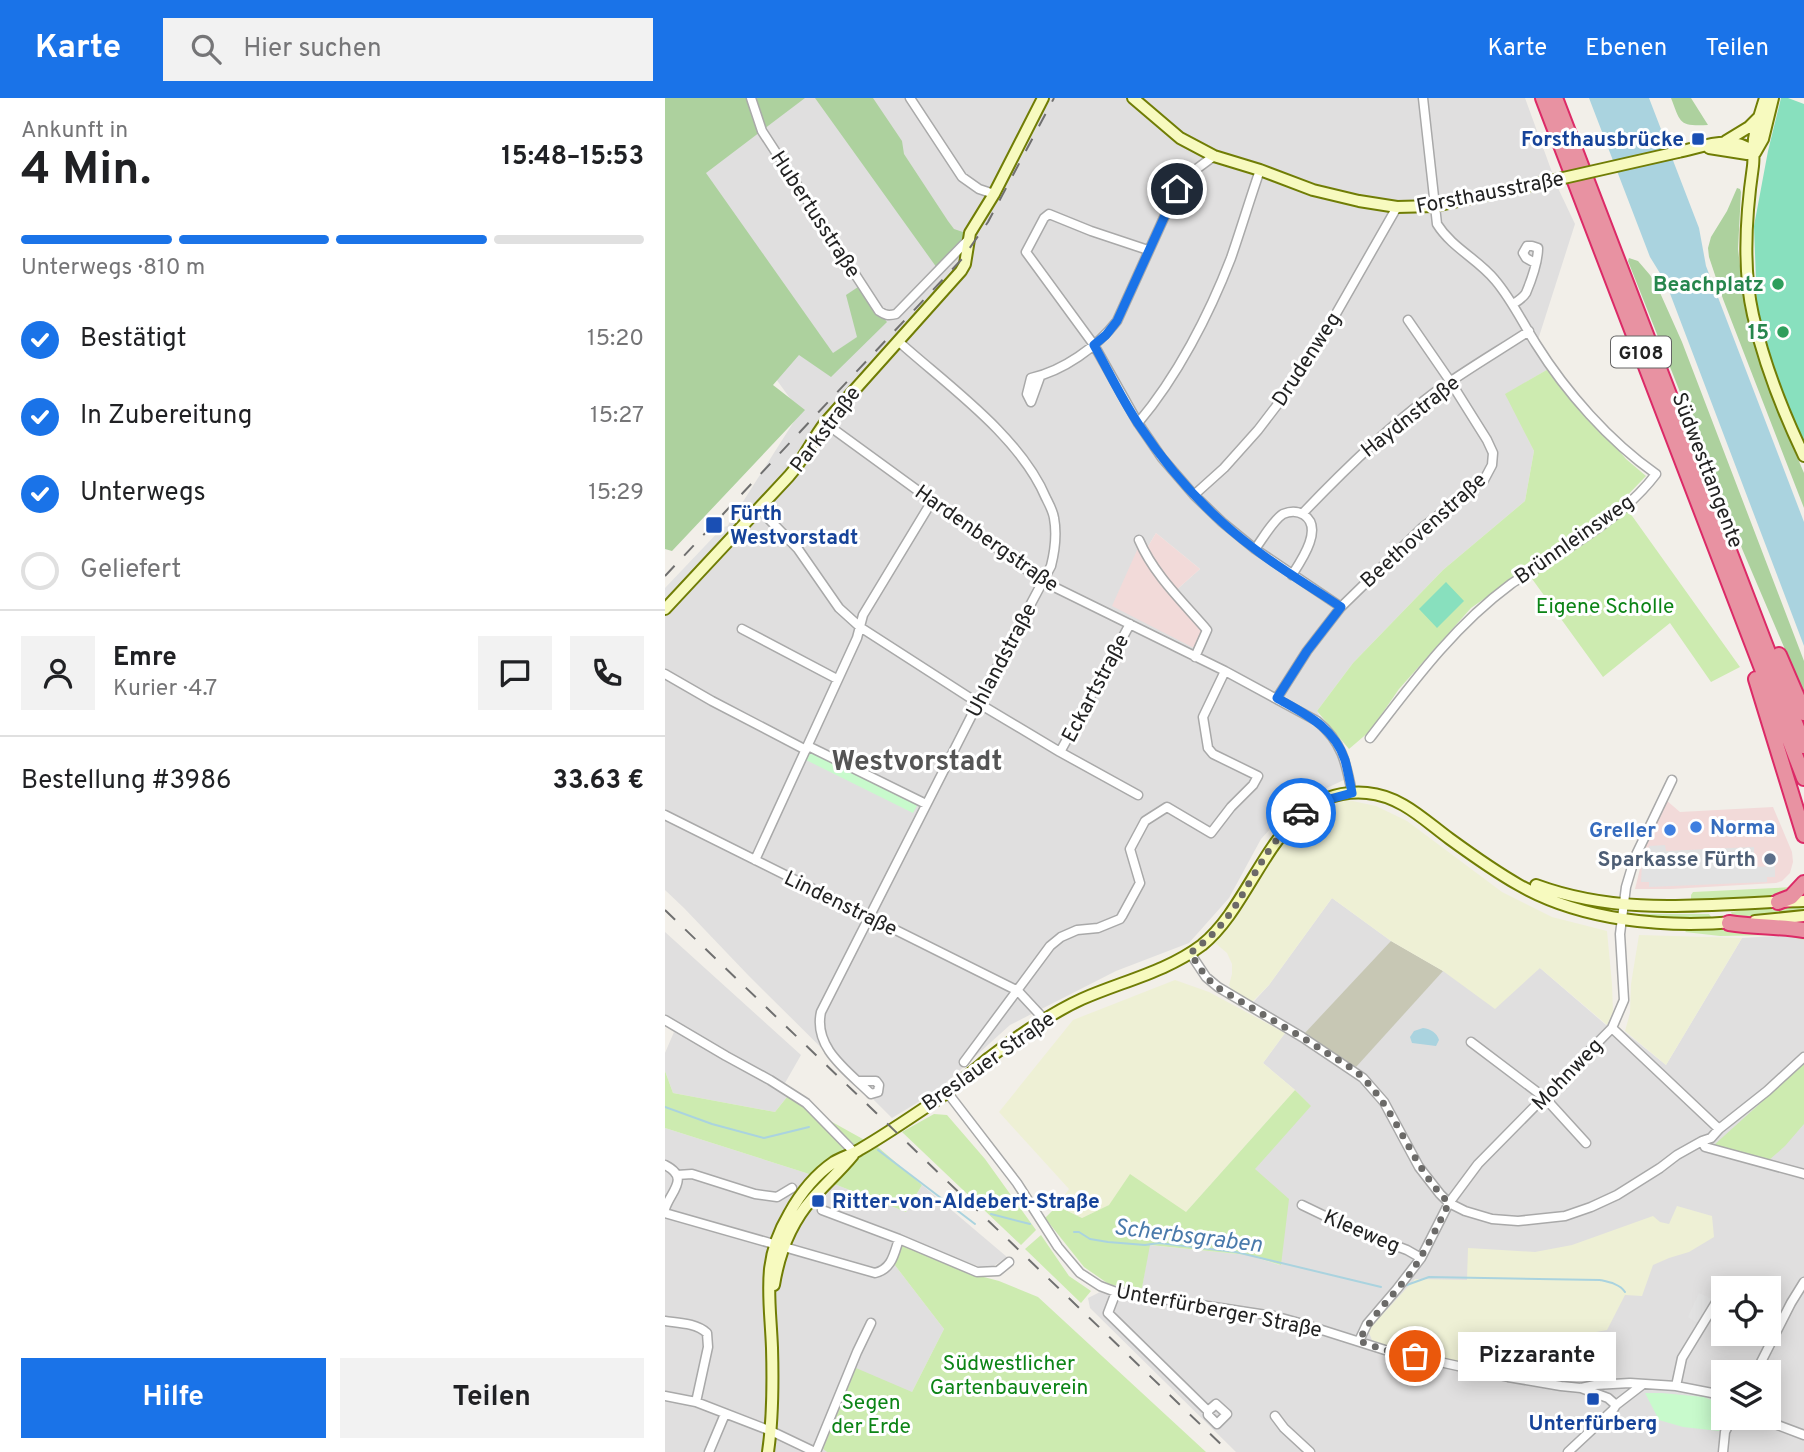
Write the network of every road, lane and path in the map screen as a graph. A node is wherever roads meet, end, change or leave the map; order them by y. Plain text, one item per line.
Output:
1 (751, 98) edge
2 (910, 98) edge
3 (1043, 98) edge
4 (1133, 98) edge
5 (1423, 98) edge
6 (1543, 98) edge
7 (1555, 98) edge
8 (1765, 98) edge
9 (1773, 98) edge
10 (1759, 116) junction
11 (1723, 142) junction
12 (1703, 147) junction
13 (1755, 153) junction
14 (1214, 156) junction
15 (1260, 170) junction
16 (994, 194) junction
17 (1435, 206) junction
18 (1397, 207) junction
19 (967, 241) junction
20 (1148, 250) junction
21 (1535, 263) dead end
22 (1513, 304) junction
23 (895, 314) joint
24 (1408, 320) dead end
25 (1529, 331) junction
26 (898, 341) junction
27 (1094, 345) junction
28 (1040, 377) dead end
29 (1450, 382) junction
30 (825, 423) junction
31 (1137, 423) junction
32 (1804, 456) edge
33 (1194, 495) junction
34 (932, 501) junction
35 (759, 509) junction
36 (1303, 513) junction
37 (1139, 540) dead end
38 (1255, 550) junction
39 (1738, 572) junction
40 (1292, 575) junction
41 (1042, 581) junction
42 (1738, 606) junction
43 (1341, 607) junction
44 (665, 608) edge
45 (1129, 624) junction
46 (860, 627) junction
47 (742, 629) dead end
48 (1195, 657) junction
49 (1225, 671) junction
50 (665, 674) edge
51 (837, 679) junction
52 (1277, 698) junction
53 (978, 703) junction
54 (1804, 713) edge
55 (1370, 738) dead end
56 (1804, 746) edge
57 (807, 748) junction
58 (1060, 752) junction
59 (1804, 778) edge
60 (1672, 780) dead end
61 (1352, 793) junction
62 (1138, 795) dead end
63 (926, 804) junction
64 (665, 815) edge
65 (1804, 835) edge
66 (755, 860) junction
67 (1488, 864) junction
68 (1804, 883) edge
69 (1804, 901) edge
70 (1778, 902) junction
71 (1623, 906) junction
72 (1804, 916) edge
73 (868, 917) junction
74 (1621, 919) junction
75 (1729, 923) junction
76 (1804, 930) edge
77 (1190, 953) junction
78 (1018, 990) junction
79 (1044, 1019) junction
80 (665, 1020) edge
81 (1612, 1028) junction
82 (1471, 1042) dead end
83 (1804, 1057) edge
84 (964, 1062) dead end
85 (858, 1081) dead end
86 (947, 1092) junction
87 (1545, 1098) junction
88 (1720, 1129) junction
89 (1702, 1142) junction
90 (1587, 1143) dead end
91 (855, 1153) junction
92 (665, 1165) edge
93 (1804, 1174) edge
94 (677, 1175) junction
95 (792, 1188) dead end
96 (1449, 1203) junction
97 (1302, 1205) dead end
98 (822, 1210) dead end
99 (665, 1211) edge
100 (899, 1239) junction
101 (779, 1245) junction
102 (1420, 1258) junction
103 (1009, 1262) dead end
104 (1804, 1282) edge
105 (1116, 1292) junction
106 (1711, 1310) edge
107 (665, 1321) edge
108 (871, 1323) dead end
109 (1359, 1341) junction
110 (1762, 1360) edge
111 (1615, 1384) junction
112 (1642, 1385) junction
113 (1676, 1386) junction
114 (1581, 1388) junction
115 (1711, 1393) edge
116 (665, 1396) edge
117 (1608, 1398) junction
118 (1625, 1399) junction
119 (696, 1402) junction
120 (1616, 1405) junction
121 (1208, 1411) dead end
122 (726, 1414) junction
123 (1275, 1416) dead end
124 (1781, 1426) edge
125 (1726, 1430) edge
126 (771, 1431) junction
127 (1804, 1435) edge
128 (1580, 1448) edge
129 (709, 1452) edge
130 (768, 1452) edge
131 (815, 1452) edge
132 (1310, 1452) edge
133 (1568, 1452) edge
134 (1723, 1452) edge

1 - 23 street, Hubertusstraße
2 - 16 street
3 - 16 main road, Parkstraße
4 - 14 main road, Forsthausstraße
5 - 17 street, Brünnleinsweg
6 - 42 highway, Südwesttangente / G108
7 - 39 highway, Südwesttangente / G108
8 - 10 main road
9 - 13 main road
10 - 11 main road
10 - 13 main road
11 - 12 main road, Forsthausstraße
11 - 13 main road
12 - 13 main road, Forsthausstraße
12 - 17 main road, Forsthausstraße, bridge
13 - 32 main road
14 - 15 main road, Forsthausstraße
14 - 20 street
15 - 18 main road, Forsthausstraße
15 - 31 street
16 - 19 main road, Parkstraße
17 - 18 main road, Forsthausstraße
17 - 22 street, Brünnleinsweg
18 - 33 street, Drudenweg
19 - 23 street, Parkstraße
19 - 26 main road, Parkstraße
20 - 27 street
20 - 27 street
21 - 22 street
22 - 25 street, Brünnleinsweg
24 - 29 street, Beethovenstraße
25 - 29 street, Haydnstraße
25 - 55 street, Brünnleinsweg
26 - 30 main road, Parkstraße
26 - 41 street, Uhlandstraße
27 - 28 street
27 - 31 street
29 - 36 street, Haydnstraße
29 - 43 street, Beethovenstraße
30 - 34 street, Hardenbergstraße
30 - 35 main road, Parkstraße
31 - 33 street
33 - 38 street
34 - 41 street, Hardenbergstraße
34 - 46 street
35 - 44 main road, Parkstraße
35 - 46 street
36 - 38 street, Haydnstraße
36 - 40 street
37 - 48 street
38 - 40 street
39 - 54 highway
39 - 56 highway, Südwesttangente / G108
40 - 43 street
41 - 45 street, Hardenbergstraße
41 - 53 street, Uhlandstraße
42 - 59 highway, Südwesttangente / G108
42 - 65 highway
43 - 52 street, Beethovenstraße
45 - 48 street, Hardenbergstraße
45 - 58 street, Eckartstraße
46 - 51 street
46 - 53 street
47 - 51 street
48 - 49 street, Hardenbergstraße
49 - 52 street, Hardenbergstraße
49 - 78 street
50 - 57 street
51 - 57 street
52 - 61 street, Hardenbergstraße
53 - 58 street
53 - 63 street, Uhlandstraße
57 - 63 street
57 - 66 street
58 - 62 street
60 - 71 street
61 - 67 main road, Breslauer Straße
61 - 77 main road, Breslauer Straße
63 - 73 street, Uhlandstraße
64 - 66 street, Lindenstraße
66 - 73 street, Lindenstraße
67 - 71 main road, Breslauer Straße
67 - 74 main road, Breslauer Straße
68 - 70 highway
69 - 70 main road, Breslauer Straße
70 - 71 main road, Breslauer Straße
71 - 74 street
72 - 75 main road, Breslauer Straße
73 - 78 street, Lindenstraße
73 - 85 street, Uhlandstraße
74 - 75 main road, Breslauer Straße
74 - 81 street, Mohnweg
75 - 76 highway
77 - 79 main road, Breslauer Straße
77 - 96 street
78 - 79 street, Lindenstraße
78 - 84 street
79 - 86 main road, Breslauer Straße
80 - 91 street
81 - 87 street, Mohnweg
81 - 88 street
82 - 87 street
83 - 88 street
86 - 91 main road, Breslauer Straße
86 - 105 street, Unterfürberger Straße
87 - 90 street
87 - 96 street, Mohnweg
88 - 89 street
89 - 93 street
89 - 96 street
91 - 101 main road, Breslauer Straße
92 - 94 street
94 - 95 street
94 - 99 street
96 - 102 street, Mohnweg
97 - 102 street, Kleeweg
98 - 100 street
99 - 101 street
100 - 101 street
100 - 103 street
101 - 126 main road, Breslauer Straße
102 - 109 street, Mohnweg
104 - 110 street
105 - 109 street, Unterfürberger Straße
105 - 121 street
106 - 113 street
107 - 119 street
108 - 131 street
109 - 114 street, Unterfürberger Straße
111 - 112 street, Unterfürberger Straße
111 - 114 street, Unterfürberger Straße
111 - 117 street
111 - 118 street
112 - 113 street, Unterfürberger Straße
112 - 118 street
113 - 115 street, Unterfürberger Straße
114 - 117 street, Unterfürberger Straße
116 - 119 street
117 - 120 street, Unterfürberger Straße
118 - 120 street
119 - 122 street
120 - 128 street
122 - 126 street
122 - 129 street
123 - 132 street
124 - 127 street
125 - 134 street
126 - 130 main road, Breslauer Straße
126 - 131 street
128 - 133 street

